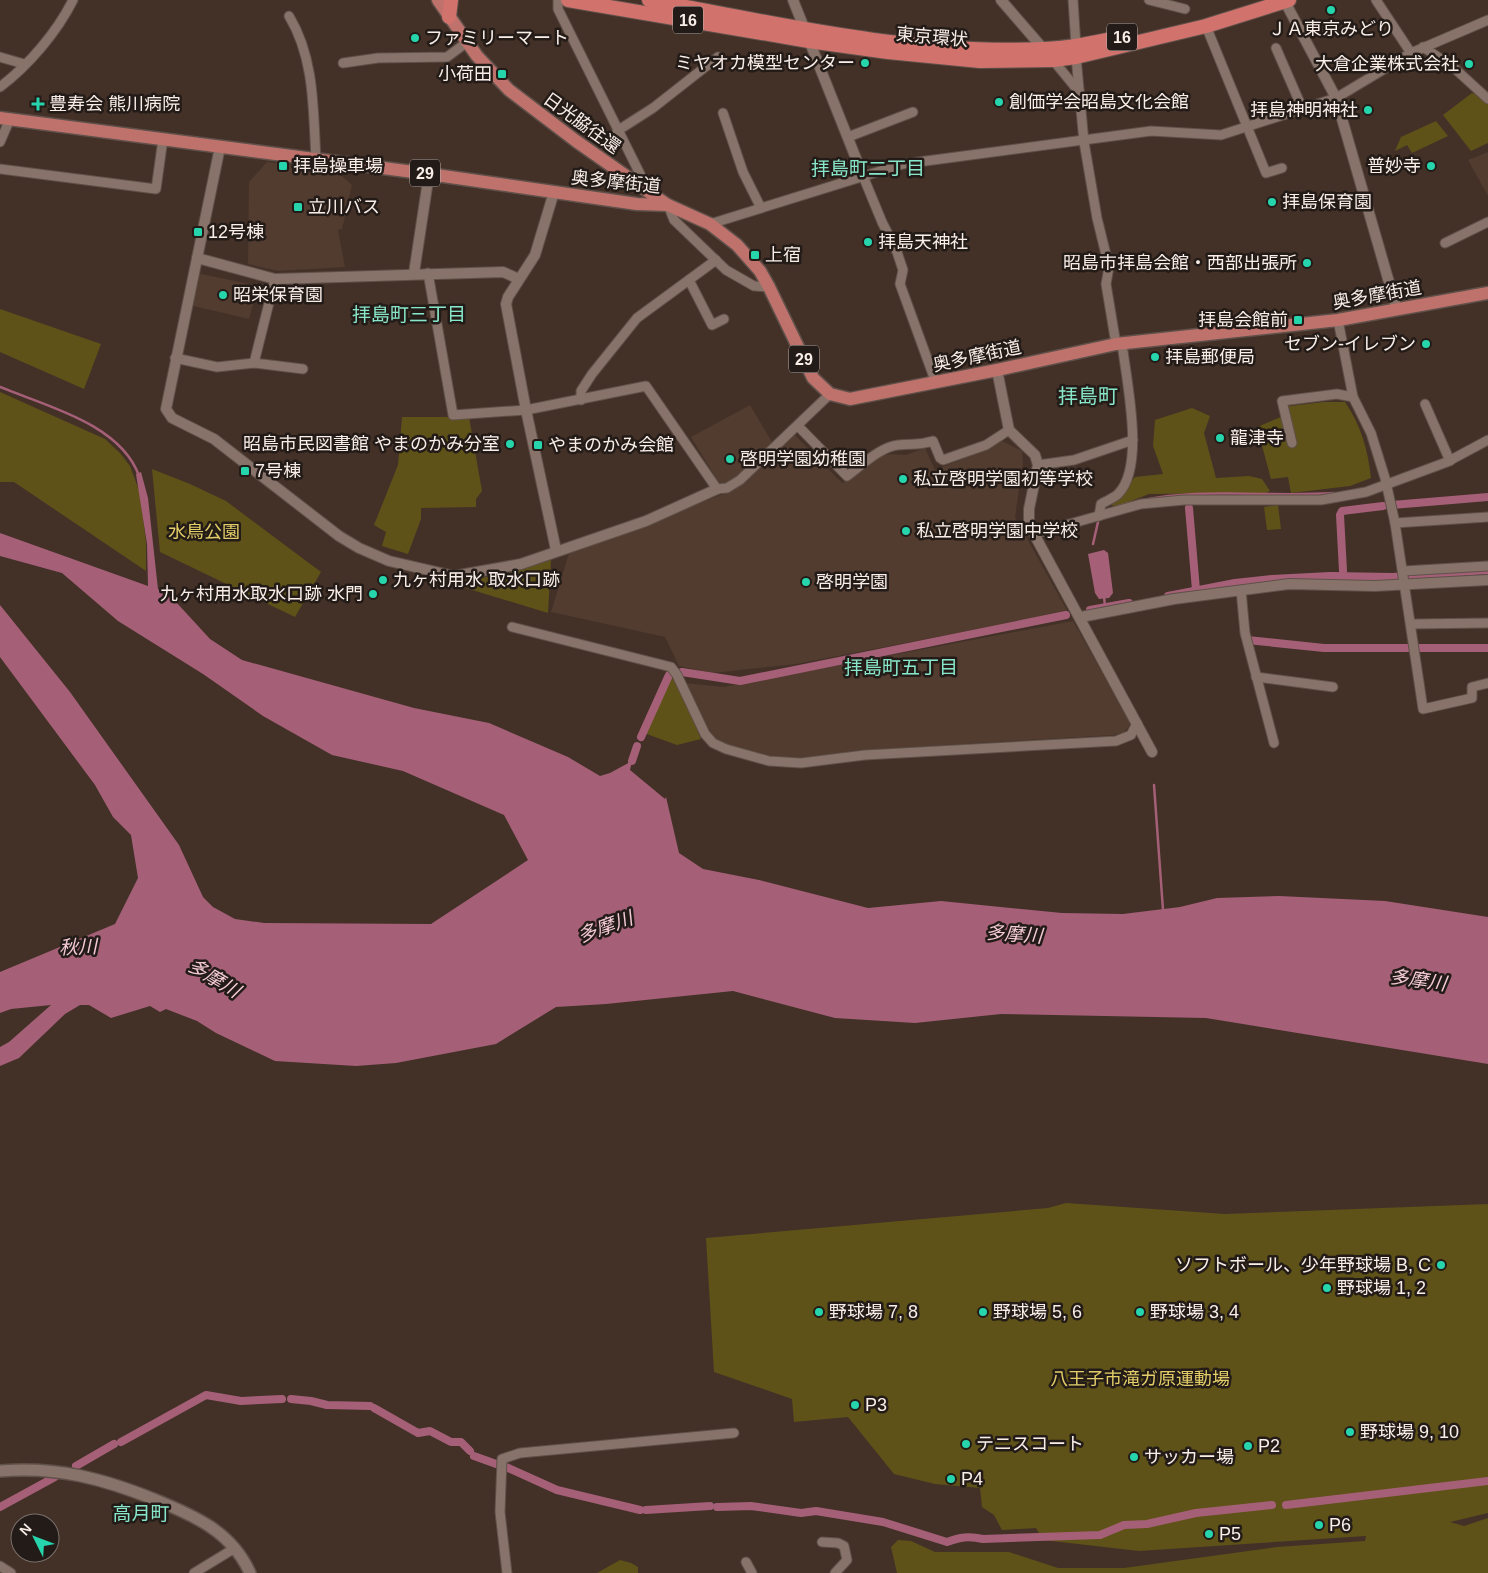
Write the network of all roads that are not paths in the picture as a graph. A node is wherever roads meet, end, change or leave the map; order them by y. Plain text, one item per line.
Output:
1 (73, 0) edge
2 (438, 0) edge
3 (451, 0) edge
4 (558, 0) edge
5 (568, 0) edge
6 (649, 0) edge
7 (792, 0) edge
8 (1001, 0) edge
9 (1073, 0) edge
10 (1149, 0) edge
11 (1258, 0) edge
12 (1286, 0) edge
13 (1376, 0) edge
14 (674, 2) edge
15 (1184, 9) dead end
16 (289, 16) dead end
17 (449, 17) junction
18 (1488, 20) edge
19 (1206, 26) junction
20 (806, 35) junction
21 (466, 43) junction
22 (1424, 47) junction
23 (1276, 48) dead end
24 (1076, 51) junction
25 (1411, 52) junction
26 (1048, 54) junction
27 (0, 57) edge
28 (718, 57) dead end
29 (343, 63) dead end
30 (24, 64) junction
31 (0, 87) edge
32 (1080, 93) junction
33 (1336, 98) junction
34 (1488, 99) edge
35 (1302, 110) junction
36 (913, 112) dead end
37 (723, 113) dead end
38 (5, 118) edge
39 (1248, 128) junction
40 (617, 131) junction
41 (848, 137) junction
42 (163, 139) junction
43 (0, 142) edge
44 (1084, 142) junction
45 (220, 148) junction
46 (316, 159) junction
47 (1282, 168) dead end
48 (0, 169) edge
49 (429, 174) junction
50 (863, 176) junction
51 (643, 190) junction
52 (554, 192) junction
53 (668, 205) junction
54 (761, 208) junction
55 (1488, 222) edge
56 (710, 224) junction
57 (1445, 243) dead end
58 (197, 258) junction
59 (716, 260) junction
60 (414, 273) junction
61 (428, 273) junction
62 (275, 279) junction
63 (519, 279) junction
64 (689, 280) junction
65 (770, 288) junction
66 (1488, 292) edge
67 (1397, 310) junction
68 (724, 319) dead end
69 (1338, 320) junction
70 (1119, 344) junction
71 (175, 358) junction
72 (254, 363) junction
73 (303, 369) dead end
74 (997, 370) junction
75 (936, 383) junction
76 (830, 394) junction
77 (1353, 397) junction
78 (581, 400) junction
79 (1424, 404) dead end
80 (526, 410) junction
81 (798, 426) junction
82 (1009, 430) junction
83 (1134, 440) junction
84 (1488, 440) edge
85 (1292, 443) dead end
86 (1450, 461) junction
87 (1038, 465) junction
88 (1386, 482) junction
89 (717, 489) junction
90 (1099, 516) junction
91 (1488, 517) edge
92 (1395, 523) junction
93 (1034, 534) junction
94 (556, 550) junction
95 (1488, 566) edge
96 (1404, 578) junction
97 (1488, 580) edge
98 (1241, 590) junction
99 (1081, 617) junction
100 (1488, 623) edge
101 (1412, 624) junction
102 (512, 627) dead end
103 (1256, 677) junction
104 (1488, 683) edge
105 (1333, 687) dead end
106 (1137, 723) junction
107 (1274, 743) dead end
108 (1152, 752) dead end
109 (734, 1433) dead end
110 (0, 1471) edge
111 (822, 1542) dead end
112 (235, 1548) junction
113 (746, 1562) dead end
114 (0, 1566) edge
115 (11, 1573) edge
116 (194, 1573) edge
117 (250, 1573) edge
118 (507, 1573) edge
119 (752, 1573) edge
120 (835, 1573) edge

1 - 30 street
2 - 17 main road, 日光脇往還 / 29
3 - 17 highway
4 - 40 street
5 - 20 highway, 東京環状 / 16
6 - 14 highway, 東京環状 / 16
7 - 20 street
8 - 26 street
9 - 24 street
10 - 15 street
11 - 24 highway, 東京環状 / 16
12 - 19 highway, 東京環状 / 16
12 - 33 street
13 - 25 street
14 - 20 highway, 東京環状 / 16
16 - 46 street
17 - 21 main road, 日光脇往還 / 29
18 - 22 street
19 - 24 highway, 東京環状 / 16
19 - 39 street
20 - 26 highway, 東京環状 / 16
20 - 41 street
21 - 29 street
21 - 51 main road, 日光脇往還 / 29
22 - 25 street
22 - 34 street
23 - 35 street
24 - 26 highway, 東京環状 / 16
24 - 32 street
25 - 33 street
26 - 32 street
27 - 30 street
28 - 40 street
30 - 31 street
32 - 44 street
33 - 35 street
33 - 67 street
35 - 39 street
36 - 41 street
37 - 54 street
38 - 42 main road, 奥多摩街道 / 29
38 - 43 street
39 - 44 street
39 - 47 street
40 - 51 street
41 - 50 street
42 - 45 main road, 奥多摩街道 / 29
42 - 48 street
44 - 50 street
44 - 70 street
45 - 46 main road, 奥多摩街道 / 29
45 - 58 street
46 - 49 main road, 奥多摩街道 / 29
49 - 52 main road, 奥多摩街道 / 29
49 - 60 street
50 - 54 street
50 - 75 street
51 - 53 main road, 日光脇往還 / 29
52 - 53 main road, 奥多摩街道 / 29
52 - 63 street
53 - 56 main road, 奥多摩街道 / 29
53 - 59 street, 日光脇往還
54 - 56 street
55 - 57 street
56 - 65 main road, 奥多摩街道 / 29
58 - 62 street
58 - 71 street
59 - 64 street
59 - 65 street, 日光脇往還
60 - 61 street
60 - 62 street
61 - 63 street
61 - 80 street
62 - 72 street
63 - 80 street
64 - 68 street
64 - 78 street
65 - 76 main road, 奥多摩街道 / 29
66 - 67 main road, 奥多摩街道 / 29
67 - 69 main road, 奥多摩街道 / 29
69 - 70 main road, 奥多摩街道 / 29
69 - 77 street
70 - 74 main road, 奥多摩街道 / 29
70 - 83 street
71 - 72 street
71 - 94 street
72 - 73 street
74 - 75 main road, 奥多摩街道 / 29
74 - 82 street
75 - 76 main road, 奥多摩街道 / 29
76 - 81 street
77 - 85 street
77 - 88 street
78 - 80 street
78 - 89 street
79 - 86 street
80 - 94 street
81 - 82 street
81 - 89 street
82 - 87 street
83 - 87 street
83 - 90 street
84 - 86 street
86 - 88 street
87 - 93 street
88 - 90 street
88 - 92 street
89 - 94 street
90 - 93 street
91 - 92 street
92 - 96 street
93 - 99 street
95 - 96 street
96 - 97 street
96 - 98 street
96 - 101 street
98 - 99 street
98 - 103 street
99 - 106 street
100 - 101 street
101 - 104 street
102 - 106 street
103 - 105 street
103 - 107 street
106 - 108 street
109 - 118 street
110 - 112 main road
111 - 120 street
112 - 116 street
112 - 117 main road
113 - 119 street
114 - 115 street

